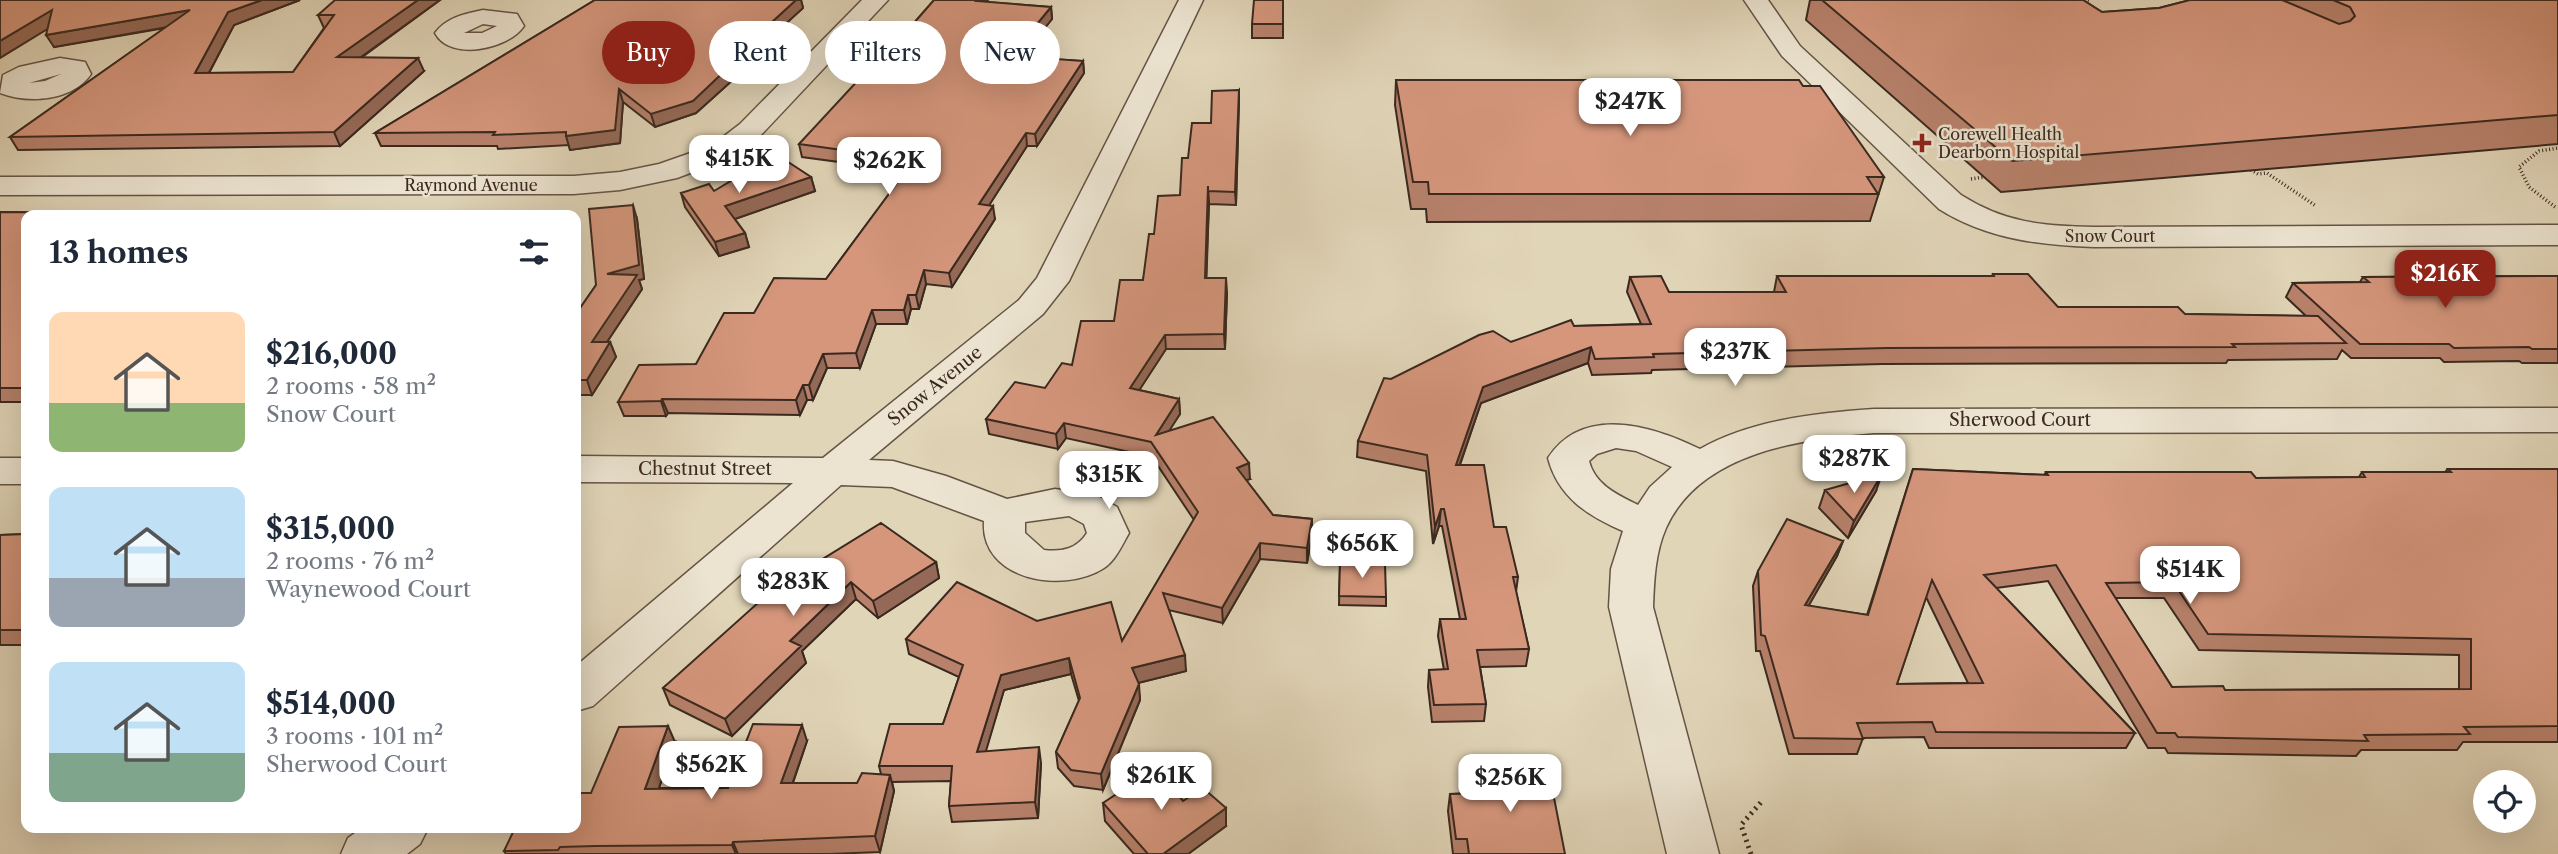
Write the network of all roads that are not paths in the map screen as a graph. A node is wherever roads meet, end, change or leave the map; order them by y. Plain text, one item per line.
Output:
1 (876, 0) edge
2 (1191, 0) edge
3 (1756, 0) edge
4 (0, 186) edge
5 (2557, 225) edge
6 (2558, 420) edge
7 (1700, 466) junction
8 (581, 470) edge
9 (833, 470) junction
10 (0, 471) edge
11 (21, 471) edge
12 (1006, 514) dead end
13 (1647, 525) junction
14 (581, 689) edge
15 (395, 833) edge
16 (368, 854) edge
17 (1693, 854) edge

1 - 4 street, Raymond Avenue
2 - 9 street, Snow Avenue
3 - 5 street, Snow Court
6 - 7 street, Sherwood Court
7 - 13 street, Sherwood Court
7 - 13 street
8 - 9 street, Chestnut Street
9 - 12 street, Chestnut Street
9 - 14 street, Snow Avenue
10 - 11 street
13 - 17 street, Sherwood Court
15 - 16 street

